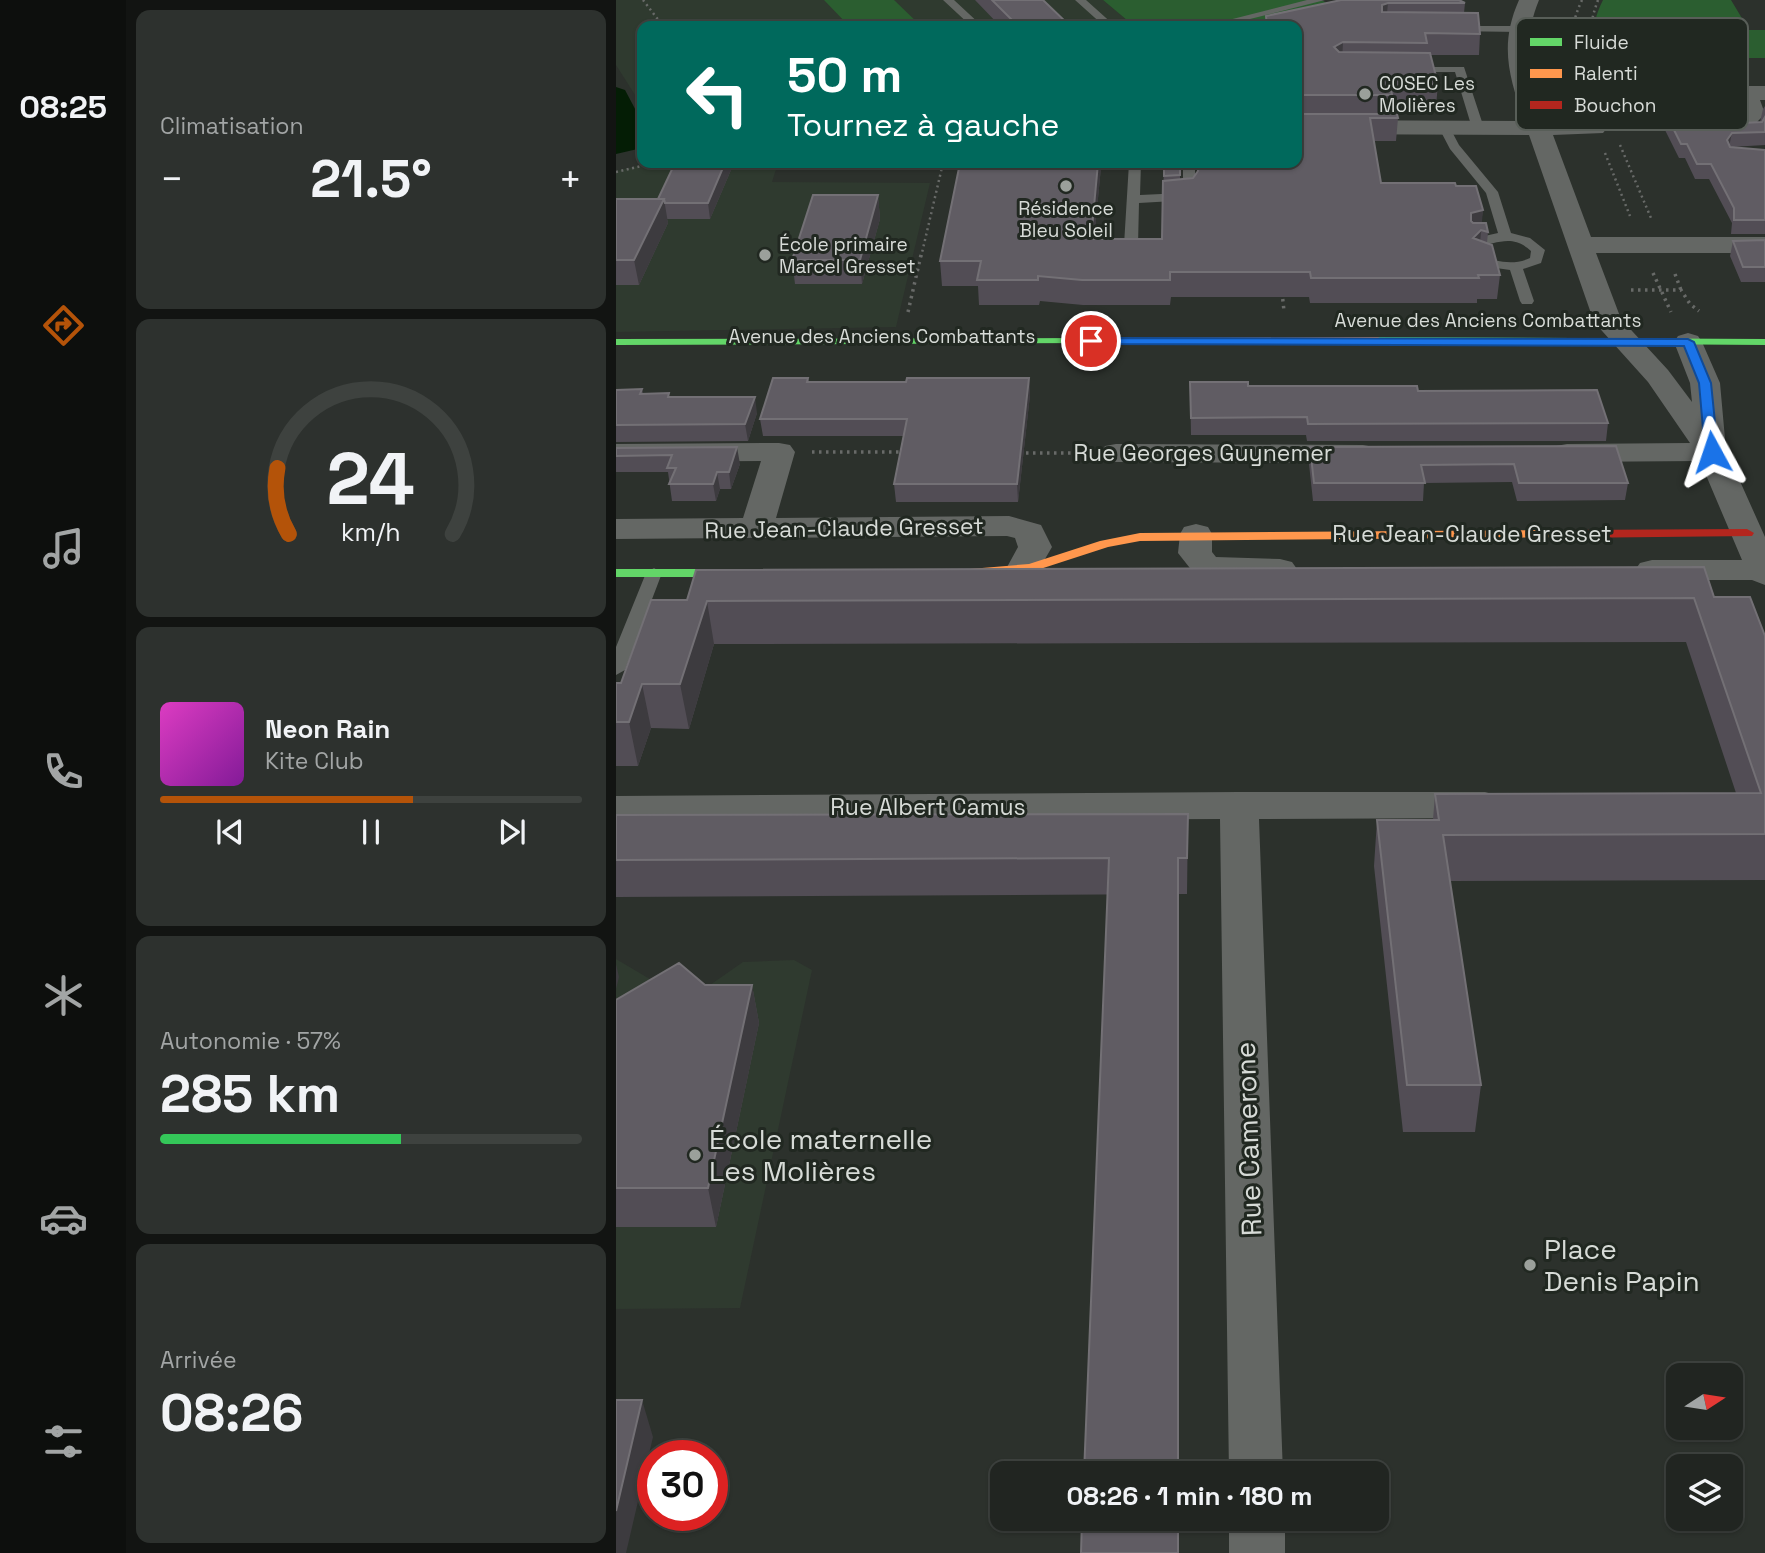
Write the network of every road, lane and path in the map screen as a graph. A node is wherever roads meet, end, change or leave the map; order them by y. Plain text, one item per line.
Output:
1 (643, 0) edge
2 (948, 0) edge
3 (1080, 0) edge
4 (1320, 0) edge
5 (1529, 0) edge
6 (1582, 0) edge
7 (1598, 0) edge
8 (1523, 18) edge
9 (1573, 18) edge
10 (1591, 18) edge
11 (659, 21) edge
12 (971, 21) edge
13 (1104, 21) edge
14 (1231, 21) edge
15 (1440, 29) edge
16 (1516, 29) edge
17 (1395, 69) edge
18 (1748, 98) edge
19 (1748, 117) edge
20 (1302, 127) edge
21 (1446, 128) junction
22 (1478, 128) junction
23 (1516, 128) edge
24 (1539, 130) edge
25 (1596, 130) edge
26 (1619, 143) dead end
27 (637, 167) edge
28 (942, 168) edge
29 (1135, 168) edge
30 (1189, 168) edge
31 (616, 172) edge
32 (1134, 199) junction
33 (1506, 237) junction
34 (1476, 242) edge
35 (1131, 245) edge
36 (1580, 245) junction
37 (1652, 245) junction
38 (1765, 245) edge
39 (1480, 261) edge
40 (1515, 266) junction
41 (1281, 286) edge
42 (1661, 290) junction
43 (1681, 290) junction
44 (1527, 301) dead end
45 (1701, 313) dead end
46 (908, 314) dead end
47 (1674, 315) dead end
48 (1285, 318) dead end
49 (616, 342) edge
50 (1765, 342) edge
51 (1691, 350) junction
52 (1629, 352) junction
53 (1229, 357) dead end
54 (1765, 357) edge
55 (616, 358) edge
56 (779, 452) junction
57 (1712, 452) junction
58 (616, 453) edge
59 (914, 453) edge
60 (1008, 453) edge
61 (1116, 453) joint
62 (1534, 453) edge
63 (1398, 454) edge
64 (616, 529) edge
65 (756, 530) junction
66 (1747, 533) junction
67 (1196, 534) junction
68 (1023, 569) junction
69 (1310, 569) edge
70 (1626, 570) edge
71 (616, 573) edge
72 (654, 573) junction
73 (764, 573) edge
74 (956, 573) edge
75 (1764, 573) edge
76 (616, 670) edge
77 (1239, 805) junction
78 (1523, 805) edge
79 (616, 809) edge
80 (1256, 1461) edge
81 (1257, 1531) edge
82 (1257, 1553) edge

1 - 11 path
2 - 12 lane
3 - 13 lane
4 - 14 lane
5 - 8 street
6 - 9 path
7 - 10 path
15 - 16 lane
17 - 22 lane
18 - 19 street
20 - 21 street
21 - 22 street
21 - 33 lane
22 - 23 street
24 - 36 street
25 - 37 path
26 - 37 path
27 - 31 path
28 - 46 path
29 - 32 lane
30 - 32 lane
32 - 35 lane
33 - 34 lane
33 - 40 lane
36 - 37 street
36 - 52 street
37 - 38 street
37 - 42 path
37 - 43 path
39 - 40 lane
40 - 44 lane
41 - 48 path
42 - 43 path
42 - 47 path
43 - 45 path
49 - 52 main road, Avenue des Anciens Combattants
50 - 51 main road
51 - 52 main road, Avenue des Anciens Combattants
51 - 54 main road
51 - 57 street
52 - 57 street
53 - 55 main road, Avenue des Anciens Combattants
56 - 58 street
56 - 59 path
56 - 65 street
57 - 62 street
57 - 66 street
60 - 61 path, Rue Georges Guynemer
61 - 63 street, Rue Georges Guynemer
64 - 65 street, Rue Jean-Claude Gresset
65 - 68 street, Rue Jean-Claude Gresset
66 - 67 main road, Rue Jean-Claude Gresset
66 - 75 street
67 - 68 main road, Rue Jean-Claude Gresset
67 - 69 street
68 - 74 main road, Rue Jean-Claude Gresset
70 - 75 street
71 - 72 main road
72 - 73 main road
72 - 76 lane
77 - 78 street, Rue Albert Camus
77 - 79 street, Rue Albert Camus
77 - 80 street, Rue Camerone
81 - 82 street

